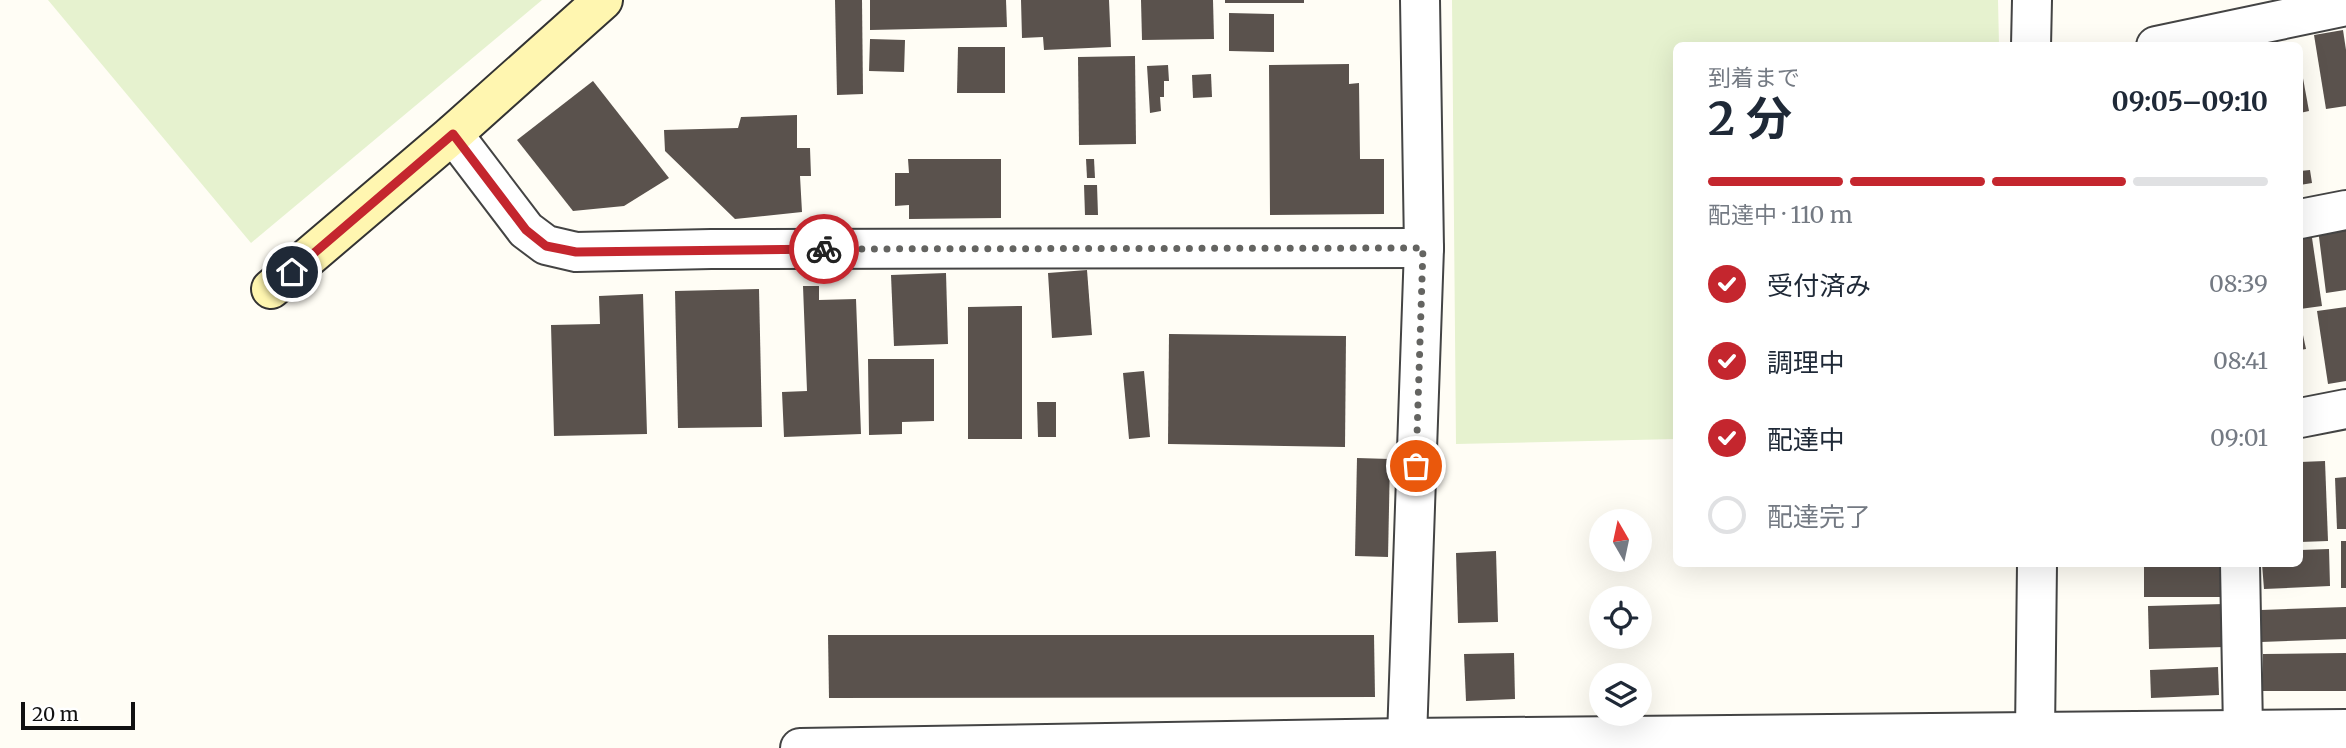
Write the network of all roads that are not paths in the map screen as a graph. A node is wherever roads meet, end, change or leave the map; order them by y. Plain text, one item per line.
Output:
1 (603, 0) edge
2 (1420, 0) edge
3 (2032, 0) edge
4 (2346, 6) edge
5 (2031, 42) edge
6 (2175, 42) edge
7 (453, 134) junction
8 (2346, 210) edge
9 (2303, 218) edge
10 (1423, 248) junction
11 (271, 289) dead end
12 (2346, 409) edge
13 (2303, 417) edge
14 (2036, 567) edge
15 (2240, 567) edge
16 (2346, 729) edge
17 (2243, 730) junction
18 (2035, 732) junction
19 (1407, 738) junction
20 (800, 748) edge

1 - 7 street
2 - 10 street
3 - 5 street
4 - 6 street
7 - 10 street
7 - 11 street
8 - 9 street
10 - 19 street
12 - 13 street
14 - 18 street
15 - 17 street
16 - 17 street
17 - 18 street
18 - 19 street
19 - 20 street

